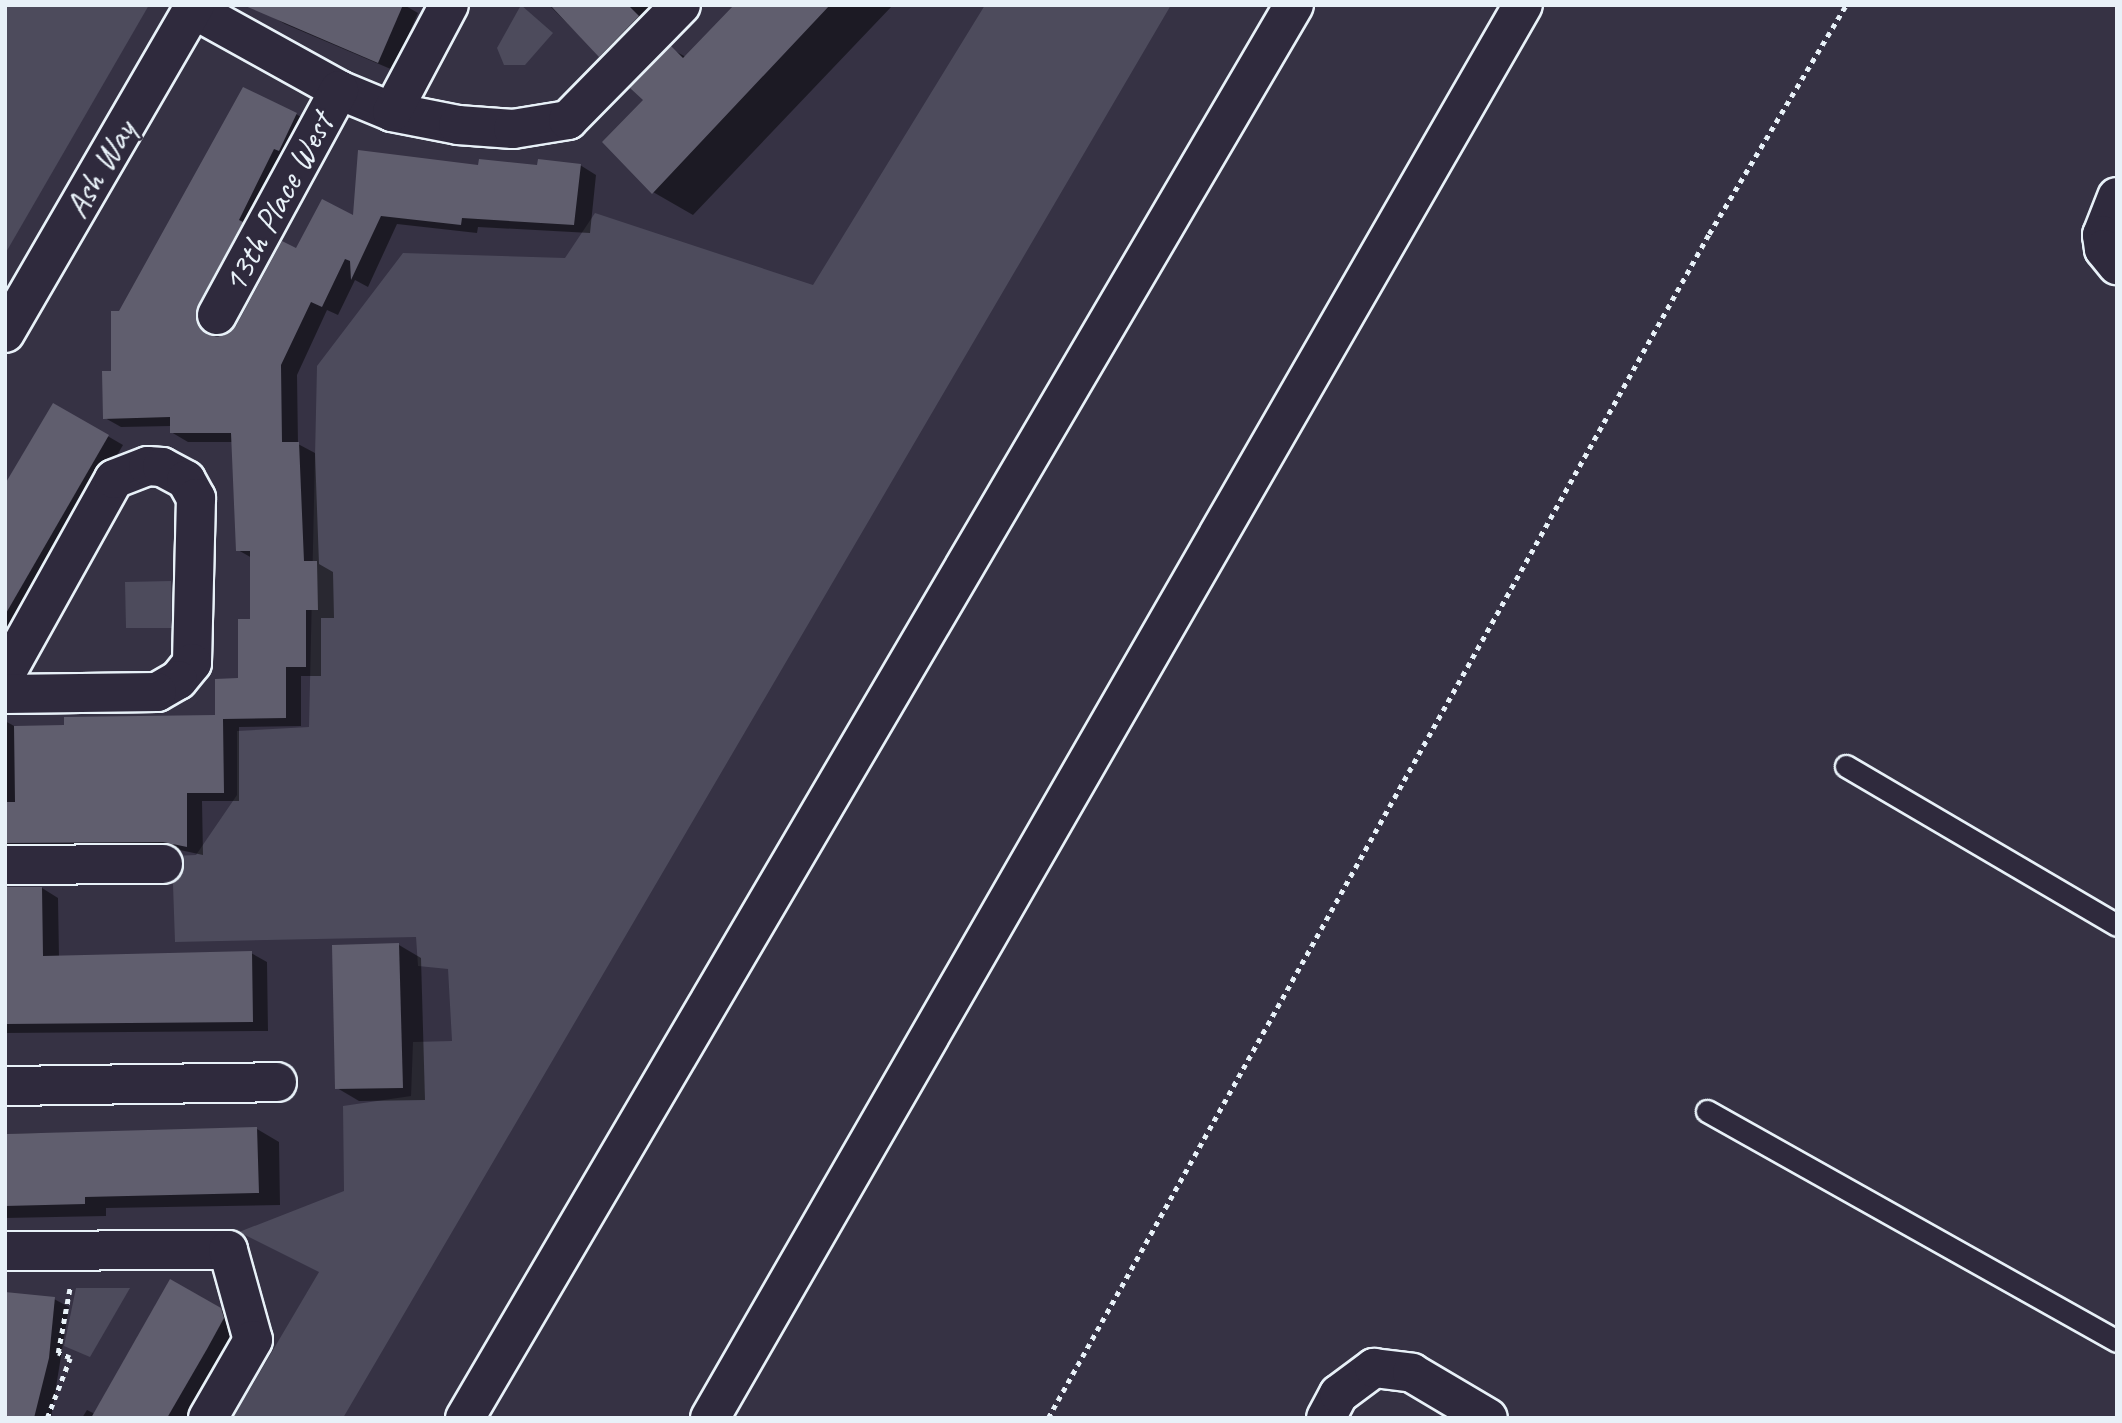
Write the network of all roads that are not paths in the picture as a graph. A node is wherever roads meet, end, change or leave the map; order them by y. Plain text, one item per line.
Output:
1 (449, 5) edge
2 (681, 5) edge
3 (1294, 5) edge
4 (1523, 5) edge
5 (194, 7) edge
6 (339, 90) junction
7 (392, 112) junction
8 (2117, 197) edge
9 (2117, 265) edge
10 (217, 316) dead end
11 (5, 333) edge
12 (5, 675) edge
13 (5, 694) edge
14 (1846, 766) dead end
15 (163, 864) dead end
16 (5, 865) edge
17 (2117, 925) edge
18 (277, 1083) dead end
19 (5, 1086) edge
20 (1707, 1111) dead end
21 (5, 1251) edge
22 (2117, 1341) edge
23 (208, 1418) edge
24 (465, 1418) edge
25 (709, 1418) edge
26 (1326, 1418) edge
27 (1488, 1418) edge

1 - 7 main road
2 - 7 main road
3 - 24 main road
4 - 25 main road
5 - 6 main road
5 - 11 main road, Ash Way
6 - 7 main road
6 - 10 main road, 13th Place West
8 - 9 main road
12 - 13 main road
14 - 17 lane
15 - 16 main road
18 - 19 main road
20 - 22 lane
21 - 23 main road
26 - 27 main road

